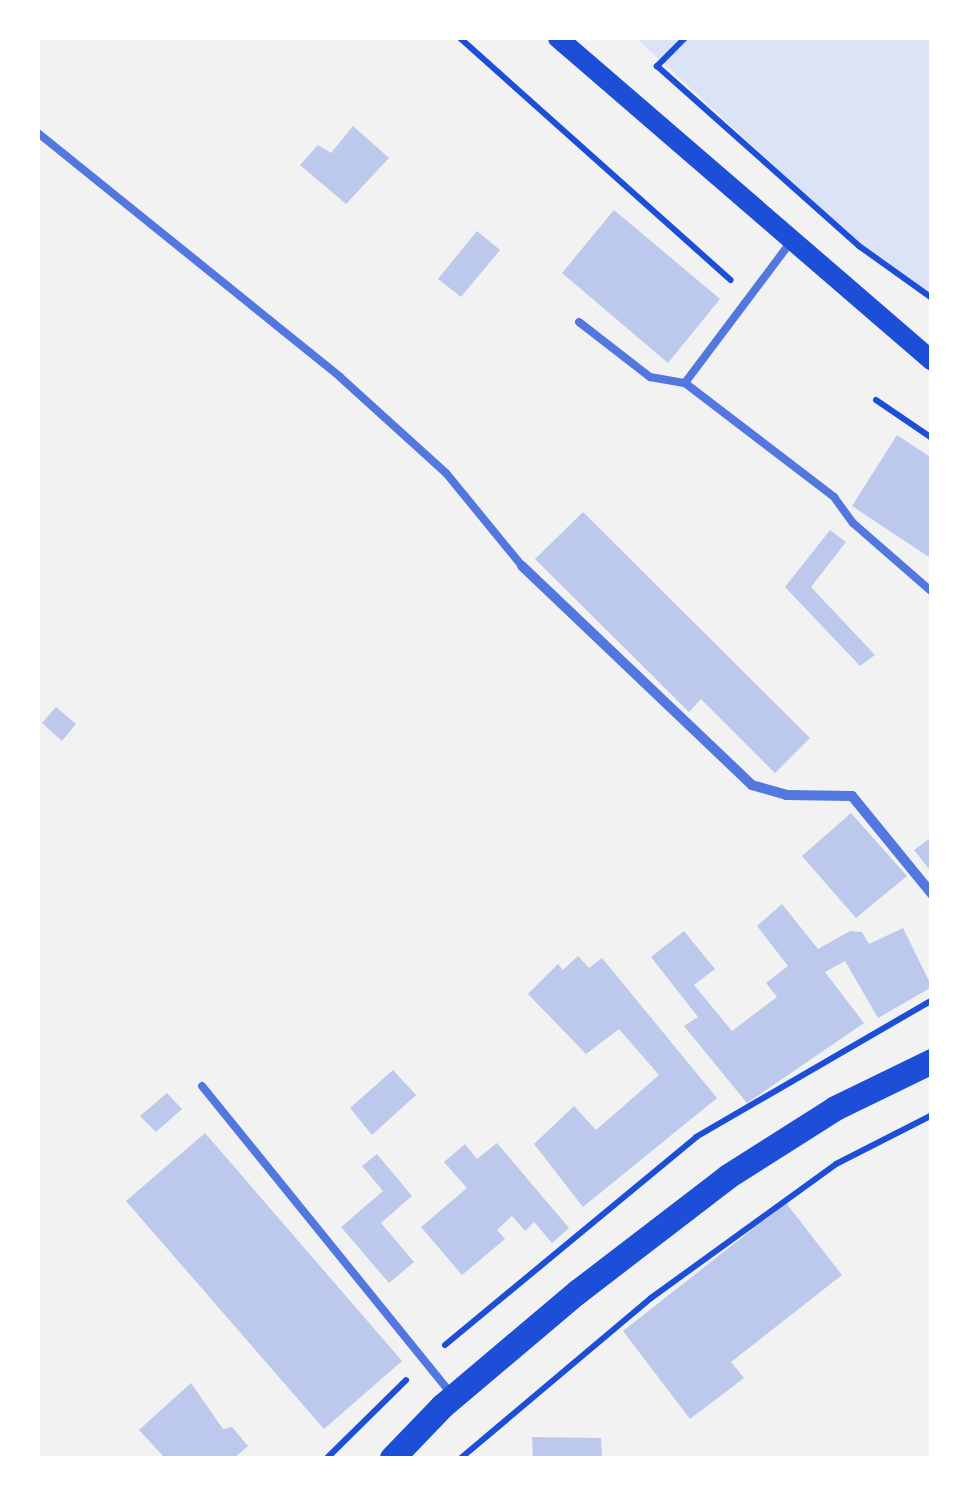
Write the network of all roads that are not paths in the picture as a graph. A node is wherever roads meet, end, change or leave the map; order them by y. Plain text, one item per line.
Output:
1 (558, 38) edge
2 (38, 133) edge
3 (790, 243) junction
4 (579, 322) dead end
5 (932, 361) edge
6 (686, 383) junction
7 (522, 566) joint
8 (932, 592) edge
9 (932, 894) edge
10 (932, 1061) edge
11 (202, 1086) dead end
12 (453, 1397) junction
13 (392, 1458) edge

1 - 3 main road
2 - 7 lane
3 - 5 main road
3 - 6 lane
4 - 6 lane
6 - 8 lane
7 - 9 street
10 - 12 main road
11 - 12 lane
12 - 13 main road

